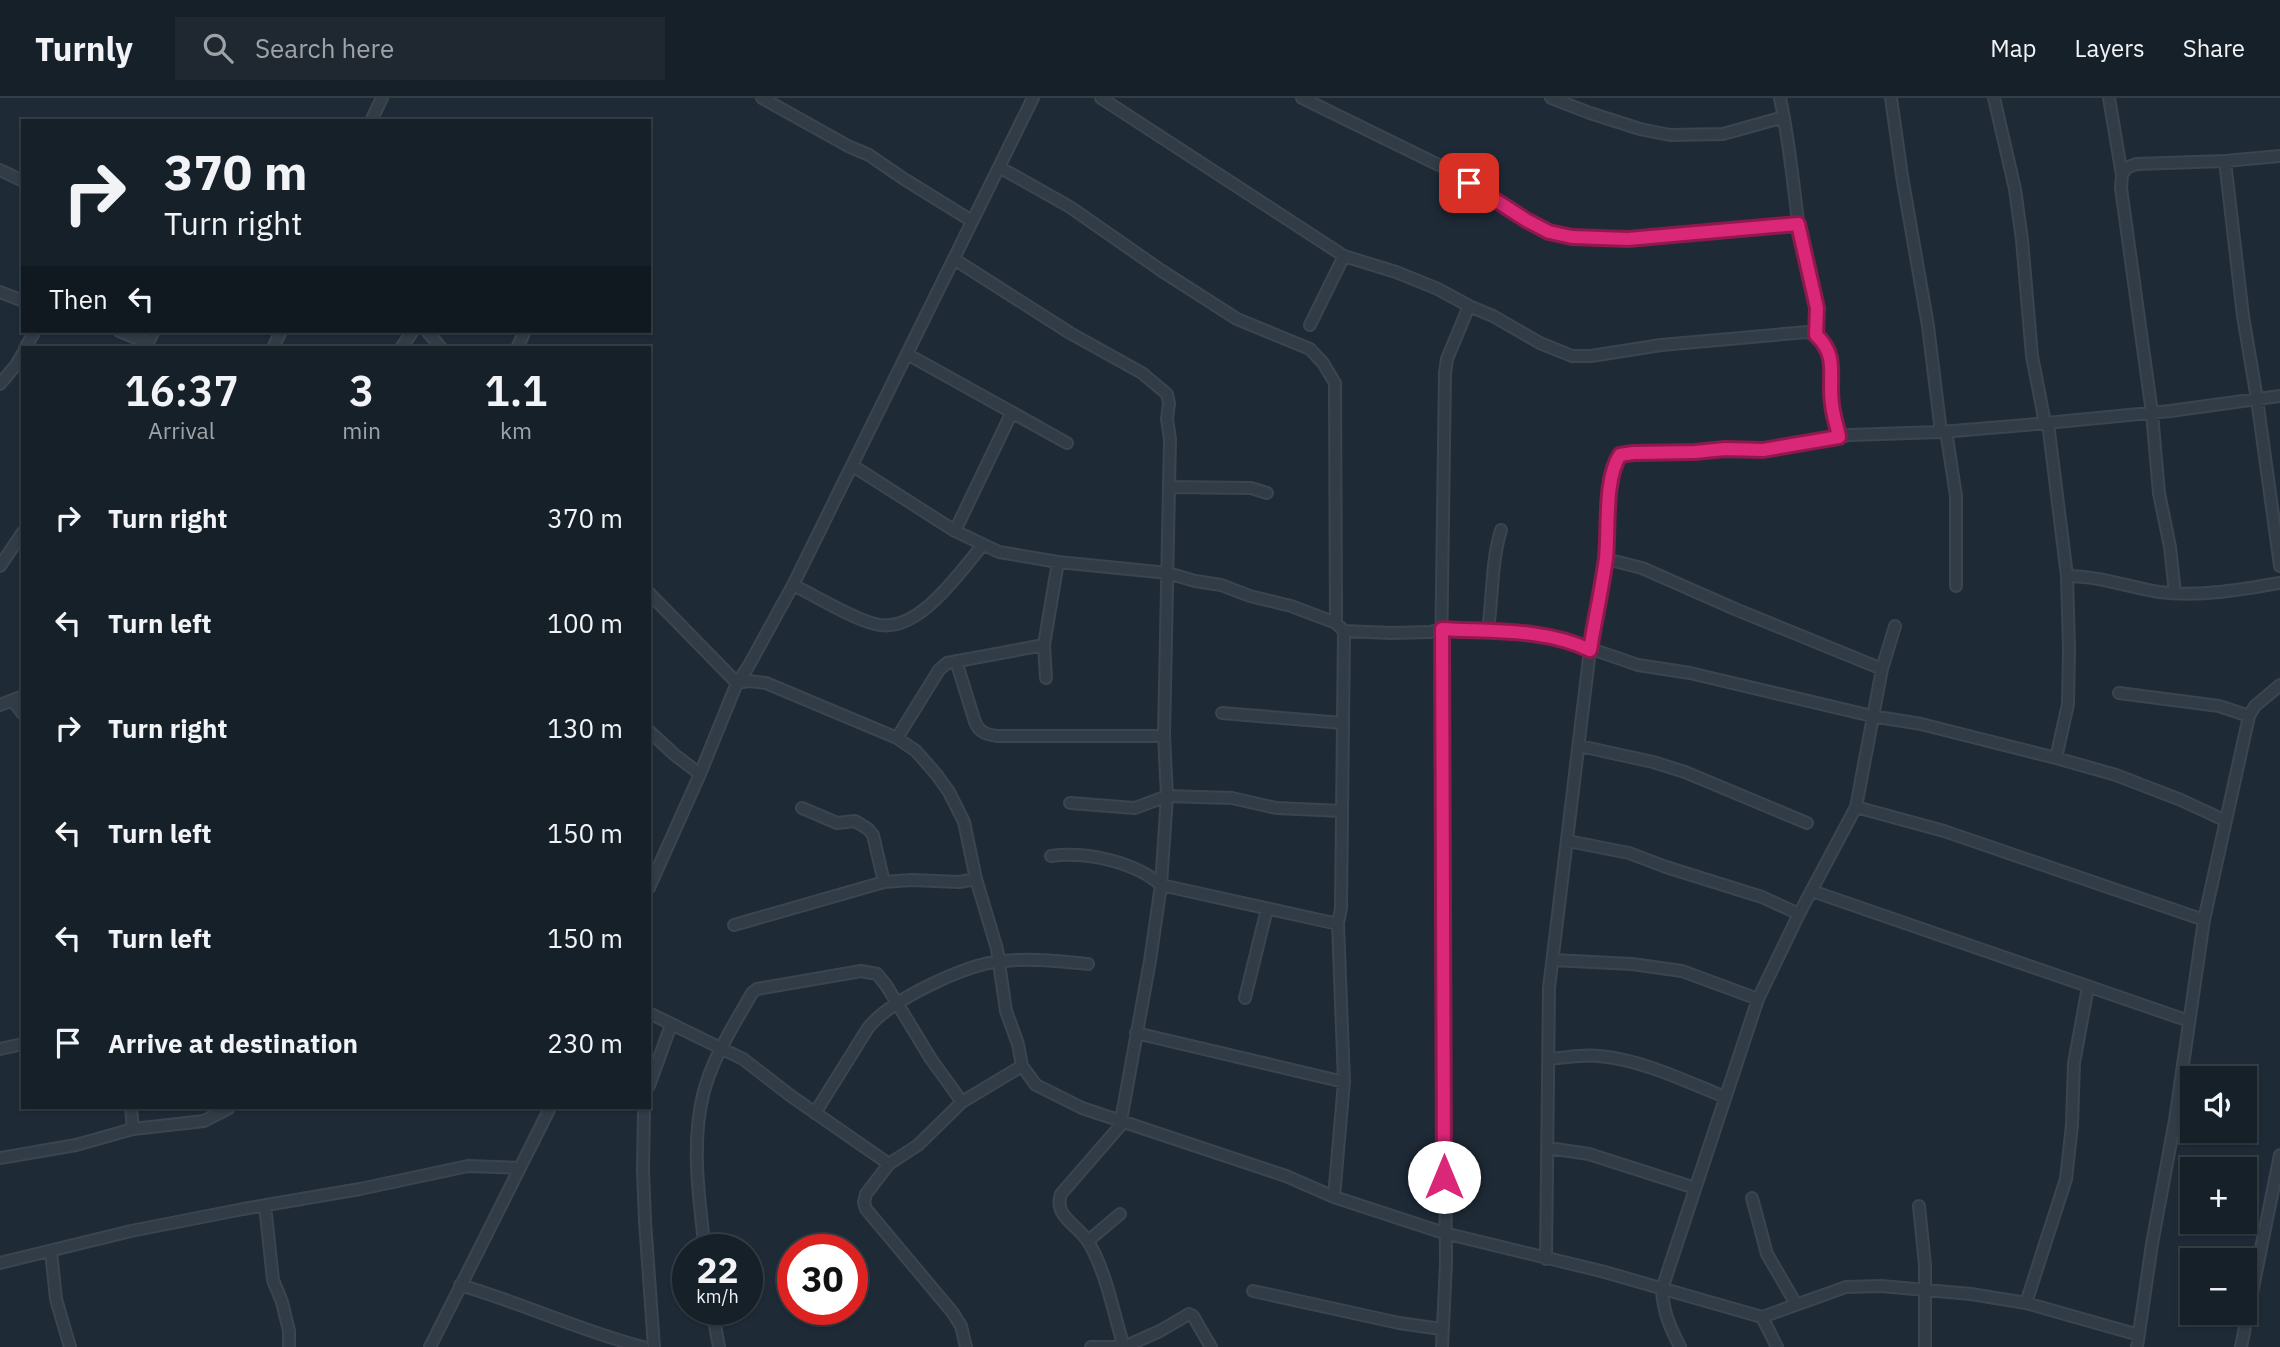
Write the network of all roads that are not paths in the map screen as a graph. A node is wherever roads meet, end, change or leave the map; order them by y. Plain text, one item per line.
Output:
1 (382, 98) edge
2 (762, 98) edge
3 (1033, 98) edge
4 (1101, 98) edge
5 (1302, 98) edge
6 (1551, 98) edge
7 (1780, 98) edge
8 (1891, 98) edge
9 (1994, 98) edge
10 (2109, 98) edge
11 (1784, 117) junction
12 (371, 119) edge
13 (2280, 156) edge
14 (2225, 161) junction
15 (999, 167) junction
16 (0, 170) edge
17 (2122, 175) junction
18 (21, 180) edge
19 (972, 221) junction
20 (1798, 224) junction
21 (1344, 256) junction
22 (954, 259) junction
23 (0, 292) edge
24 (21, 300) edge
25 (1469, 306) junction
26 (1310, 325) dead end
27 (123, 333) edge
28 (1816, 335) junction
29 (146, 346) edge
30 (907, 354) junction
31 (21, 356) edge
32 (0, 384) edge
33 (2280, 396) edge
34 (2257, 399) junction
35 (1012, 412) junction
36 (2152, 413) junction
37 (2046, 423) junction
38 (1943, 431) junction
39 (1839, 437) junction
40 (1067, 443) dead end
41 (853, 466) junction
42 (1169, 487) junction
43 (1266, 493) dead end
44 (1501, 530) dead end
45 (955, 531) junction
46 (21, 535) edge
47 (982, 546) junction
48 (1605, 559) junction
49 (1058, 562) junction
50 (0, 566) edge
51 (2280, 566) edge
52 (1168, 573) junction
53 (2067, 576) junction
54 (2280, 583) edge
55 (793, 585) junction
56 (1955, 586) dead end
57 (2175, 593) junction
58 (651, 595) edge
59 (1895, 626) dead end
60 (1340, 627) junction
61 (1442, 629) junction
62 (1488, 629) junction
63 (1044, 645) junction
64 (1590, 650) junction
65 (956, 661) junction
66 (1882, 669) junction
67 (1046, 678) dead end
68 (737, 683) junction
69 (2280, 685) edge
70 (2119, 693) dead end
71 (18, 698) edge
72 (0, 705) edge
73 (1222, 713) dead end
74 (1872, 716) junction
75 (2249, 716) junction
76 (1343, 723) junction
77 (651, 733) edge
78 (1164, 736) junction
79 (897, 737) junction
80 (1580, 746) junction
81 (2056, 758) junction
82 (700, 774) junction
83 (1167, 796) junction
84 (1070, 803) dead end
85 (1856, 807) junction
86 (802, 808) dead end
87 (1342, 811) junction
88 (2226, 821) junction
89 (1807, 823) dead end
90 (1568, 841) junction
91 (1051, 856) dead end
92 (976, 879) junction
93 (651, 881) edge
94 (884, 882) junction
95 (1161, 885) junction
96 (1812, 891) junction
97 (1267, 909) junction
98 (1799, 914) junction
99 (2204, 920) junction
100 (1338, 924) junction
101 (734, 925) dead end
102 (1553, 960) junction
103 (998, 961) junction
104 (1088, 964) dead end
105 (2088, 987) junction
106 (1245, 998) dead end
107 (1758, 999) junction
108 (896, 1002) junction
109 (651, 1014) edge
110 (2189, 1021) junction
111 (671, 1025) junction
112 (1136, 1033) junction
113 (21, 1044) edge
114 (722, 1048) junction
115 (0, 1049) edge
116 (1549, 1059) junction
117 (1022, 1066) junction
118 (651, 1080) edge
119 (1343, 1082) junction
120 (1725, 1097) junction
121 (962, 1102) junction
122 (131, 1109) edge
123 (227, 1109) edge
124 (550, 1109) edge
125 (644, 1109) edge
126 (815, 1113) junction
127 (1121, 1122) junction
128 (133, 1129) junction
129 (1548, 1147) junction
130 (2280, 1154) edge
131 (0, 1158) edge
132 (889, 1164) junction
133 (520, 1168) junction
134 (1695, 1188) junction
135 (1334, 1197) junction
136 (1752, 1198) dead end
137 (265, 1205) junction
138 (1919, 1206) dead end
139 (1120, 1214) dead end
140 (1444, 1233) junction
141 (704, 1234) edge
142 (1088, 1241) junction
143 (51, 1251) junction
144 (1546, 1259) junction
145 (0, 1263) edge
146 (460, 1284) junction
147 (1662, 1289) junction
148 (1924, 1289) junction
149 (1253, 1291) dead end
150 (2026, 1303) junction
151 (1796, 1304) junction
152 (1762, 1317) junction
153 (715, 1325) edge
154 (1441, 1329) junction
155 (2138, 1341) edge
156 (70, 1347) edge
157 (289, 1347) edge
158 (430, 1347) edge
159 (643, 1347) edge
160 (654, 1347) edge
161 (719, 1347) edge
162 (965, 1347) edge
163 (1091, 1347) edge
164 (1124, 1347) edge
165 (1211, 1347) edge
166 (1442, 1347) edge
167 (1680, 1347) edge
168 (1777, 1347) edge
169 (1925, 1347) edge
170 (2241, 1347) edge

1 - 12 street
2 - 19 street
3 - 15 street
4 - 21 street
5 - 20 street
6 - 11 street
7 - 11 street
8 - 38 street
9 - 37 street
10 - 17 street
11 - 20 street
13 - 14 street
14 - 17 street
14 - 34 street
15 - 19 street
15 - 60 street
16 - 18 street
17 - 36 street
19 - 22 street
20 - 28 street
21 - 25 street
21 - 26 street
22 - 30 street
22 - 42 street
23 - 24 street
25 - 28 street
25 - 61 street
27 - 29 street
28 - 39 street
30 - 35 street
30 - 41 street
31 - 32 street
33 - 34 street
34 - 36 street
34 - 51 street
35 - 40 street
35 - 45 street
36 - 37 street
36 - 57 street
37 - 38 street
37 - 53 street
38 - 39 street
38 - 56 street
39 - 48 street
41 - 45 street
41 - 55 street
42 - 43 street
42 - 52 street
44 - 62 street
45 - 47 street
46 - 50 street
47 - 49 street
47 - 55 street
48 - 64 street
48 - 66 street
49 - 52 street
49 - 63 street
52 - 60 street
52 - 78 street
53 - 57 street
53 - 81 street
54 - 57 street
55 - 68 street
58 - 68 street
59 - 66 street
60 - 61 street
60 - 76 street
61 - 62 street
61 - 140 street
62 - 64 street
63 - 65 street
63 - 67 street
64 - 74 street
64 - 80 street
65 - 78 street
65 - 79 street
66 - 74 street
68 - 79 street
68 - 82 street
69 - 75 street
70 - 75 street
71 - 72 street
73 - 76 street
74 - 81 street
74 - 85 street
75 - 88 street
76 - 87 street
77 - 82 street
78 - 83 street
79 - 92 street
80 - 89 street
80 - 90 street
81 - 88 street
82 - 93 street
83 - 84 street
83 - 87 street
83 - 95 street
85 - 96 street
85 - 99 street
86 - 94 street
87 - 100 street
88 - 99 street
90 - 98 street
90 - 102 street
91 - 95 street
92 - 94 street
92 - 103 street
94 - 101 street
95 - 97 street
95 - 112 street
96 - 98 street
96 - 105 street
97 - 100 street
97 - 106 street
98 - 107 street
99 - 110 street
100 - 119 street
102 - 107 street
102 - 116 street
103 - 104 street
103 - 108 street
103 - 117 street
105 - 110 street
105 - 150 street
107 - 120 street
108 - 114 street
108 - 121 street
108 - 126 street
109 - 111 street
110 - 155 street
111 - 114 street
111 - 118 street
112 - 119 street
112 - 127 street
113 - 115 street
114 - 126 street
114 - 141 street
116 - 120 street
116 - 129 street
117 - 121 street
117 - 127 street
119 - 135 street
120 - 134 street
121 - 132 street
122 - 128 street
123 - 128 street
124 - 133 street
125 - 160 street
126 - 132 street
127 - 135 street
127 - 142 street
128 - 131 street
129 - 134 street
129 - 144 street
130 - 170 street
132 - 162 street
133 - 137 street
133 - 146 street
134 - 147 street
135 - 140 street
136 - 151 street
137 - 143 street
137 - 157 street
138 - 148 street
139 - 142 street
140 - 144 street
140 - 154 street
142 - 164 street
143 - 145 street
143 - 156 street
144 - 147 street
146 - 158 street
146 - 159 street
147 - 152 street
147 - 167 street
148 - 150 street
148 - 151 street
148 - 169 street
149 - 154 street
150 - 155 street
151 - 152 street
152 - 168 street
153 - 161 street
154 - 166 street
163 - 164 street
164 - 165 street

